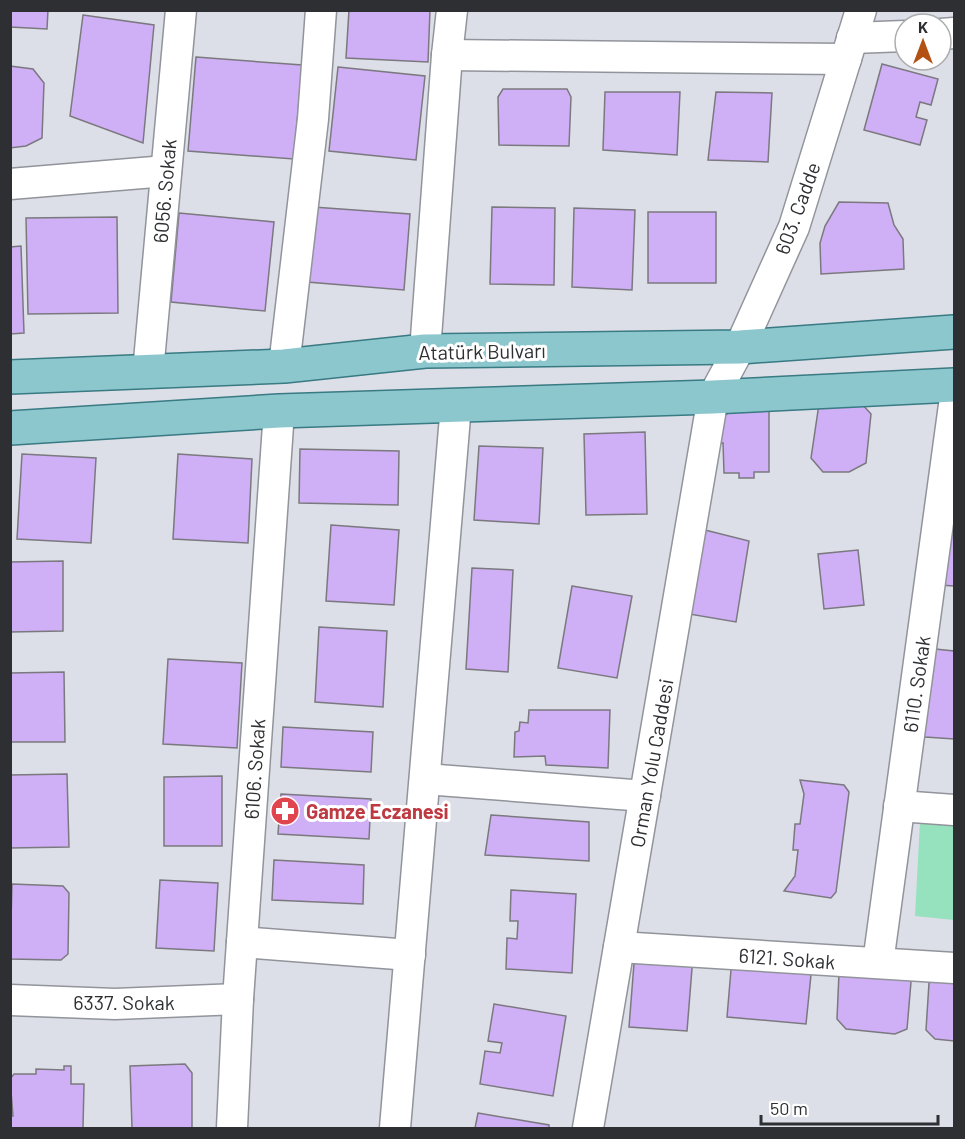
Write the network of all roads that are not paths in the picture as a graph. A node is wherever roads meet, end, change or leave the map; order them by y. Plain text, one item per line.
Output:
1 (182, 10) edge
2 (321, 10) edge
3 (452, 10) edge
4 (853, 36) edge
5 (893, 36) edge
6 (447, 55) junction
7 (166, 171) junction
8 (10, 184) edge
9 (954, 332) edge
10 (740, 347) junction
11 (425, 351) junction
12 (284, 366) junction
13 (148, 372) junction
14 (10, 377) edge
15 (954, 385) edge
16 (713, 397) junction
17 (456, 405) junction
18 (954, 405) edge
19 (279, 411) junction
20 (10, 428) edge
21 (425, 779) junction
22 (645, 796) junction
23 (899, 806) junction
24 (954, 810) edge
25 (242, 942) junction
26 (620, 947) junction
27 (410, 955) junction
28 (878, 963) junction
29 (954, 968) edge
30 (238, 999) junction
31 (10, 1000) edge
32 (232, 1128) edge
33 (395, 1128) edge
34 (588, 1128) edge

1 - 7 street, 6056. Sokak
2 - 12 street
3 - 6 street
4 - 5 street
4 - 6 street
4 - 10 street, 603. Cadde
6 - 11 street
7 - 8 street
7 - 13 street, 6056. Sokak
9 - 10 main road, Atatürk Bulvarı
10 - 11 main road, Atatürk Bulvarı
10 - 16 street, 603. Cadde
11 - 12 main road, Atatürk Bulvarı
12 - 13 main road, Atatürk Bulvarı
13 - 14 main road, Atatürk Bulvarı
15 - 16 main road
16 - 17 main road
16 - 22 street, Orman Yolu Caddesi
17 - 19 main road
17 - 21 street
18 - 23 street, 6110. Sokak
19 - 20 main road
19 - 25 street, 6106. Sokak
21 - 22 street
21 - 27 street
22 - 26 street, Orman Yolu Caddesi
23 - 24 street
23 - 28 street, 6110. Sokak
25 - 27 street
25 - 30 street, 6106. Sokak
26 - 28 street, 6121. Sokak
26 - 34 street, Orman Yolu Caddesi
27 - 33 street
28 - 29 street, 6121. Sokak
30 - 31 street, 6337. Sokak
30 - 32 street, 6106. Sokak

